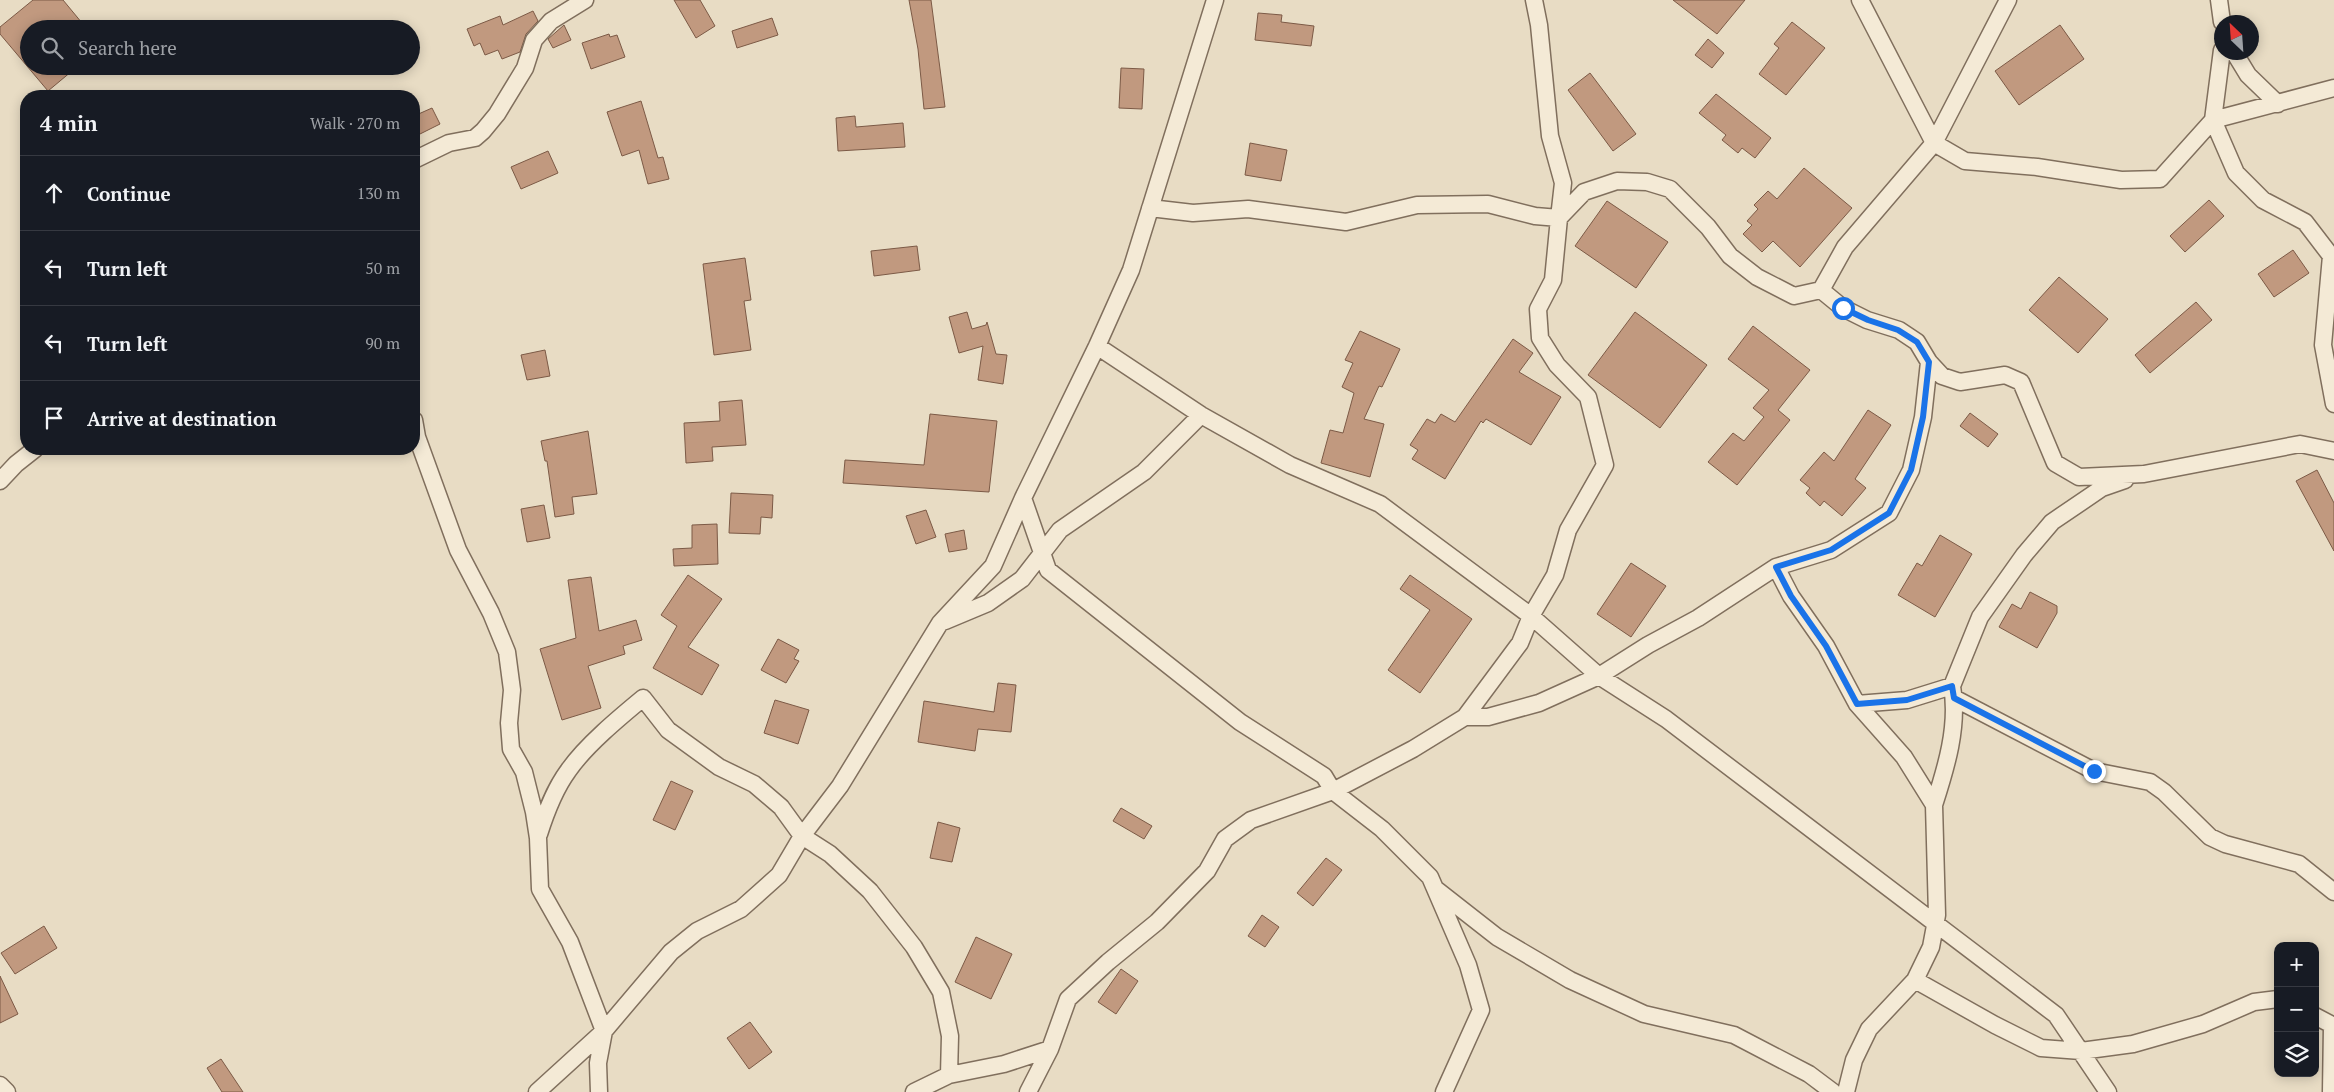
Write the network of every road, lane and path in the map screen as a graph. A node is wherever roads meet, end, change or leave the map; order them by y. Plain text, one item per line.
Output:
1 (585, 0) edge
2 (1216, 0) edge
3 (1534, 0) edge
4 (1860, 0) edge
5 (2008, 0) edge
6 (2219, 0) edge
7 (2221, 15) edge
8 (2221, 60) edge
9 (2239, 60) edge
10 (2334, 88) edge
11 (2278, 104) junction
12 (2213, 120) junction
13 (1934, 143) junction
14 (420, 157) edge
15 (1150, 208) junction
16 (1559, 218) junction
17 (1821, 290) junction
18 (1097, 346) junction
19 (1929, 362) junction
20 (2334, 404) edge
21 (1201, 415) junction
22 (420, 445) edge
23 (2334, 451) edge
24 (28, 455) edge
25 (2144, 474) junction
26 (0, 481) edge
27 (1023, 498) junction
28 (1041, 554) junction
29 (1776, 567) junction
30 (1531, 616) junction
31 (940, 623) junction
32 (1600, 676) junction
33 (1953, 692) junction
34 (1857, 704) junction
35 (1465, 717) junction
36 (1333, 791) junction
37 (1934, 805) junction
38 (802, 836) junction
39 (538, 838) junction
40 (1435, 889) junction
41 (2334, 892) edge
42 (1935, 923) junction
43 (1915, 980) junction
44 (2274, 1000) edge
45 (2319, 1018) edge
46 (2333, 1026) edge
47 (604, 1031) junction
48 (1050, 1049) junction
49 (2081, 1052) junction
50 (949, 1076) junction
51 (0, 1085) edge
52 (7, 1092) edge
53 (536, 1092) edge
54 (599, 1092) edge
55 (914, 1092) edge
56 (1028, 1092) edge
57 (1444, 1092) edge
58 (1833, 1092) edge
59 (1846, 1092) edge
60 (2108, 1092) edge
61 (2331, 1092) edge

1 - 14 street
2 - 15 street
3 - 16 street
4 - 13 street
5 - 13 street
6 - 7 street
8 - 12 street
9 - 11 street
10 - 11 street
11 - 12 street
12 - 13 street
12 - 20 street
13 - 17 street
15 - 16 street
15 - 18 street
16 - 17 street
16 - 30 street
17 - 19 street
18 - 21 street
18 - 27 street
19 - 25 street
19 - 29 street
21 - 28 street
21 - 30 street
22 - 39 street
23 - 25 street
24 - 26 street
25 - 33 street
27 - 28 street
27 - 31 street
28 - 31 street
28 - 36 street
29 - 32 street
29 - 34 street
30 - 32 street
30 - 35 street
31 - 38 street
32 - 35 street
32 - 42 street
33 - 34 street
33 - 37 street
33 - 41 street
34 - 37 street
35 - 36 street
36 - 40 street
36 - 48 street
37 - 42 street
38 - 39 street
38 - 47 street
38 - 50 street
39 - 47 street
40 - 57 street
40 - 58 street
42 - 43 street
42 - 49 street
43 - 49 street
43 - 59 street
44 - 49 street
45 - 46 street
46 - 61 street
47 - 53 street
47 - 54 street
48 - 50 street
48 - 56 street
49 - 60 street
50 - 55 street
51 - 52 street

